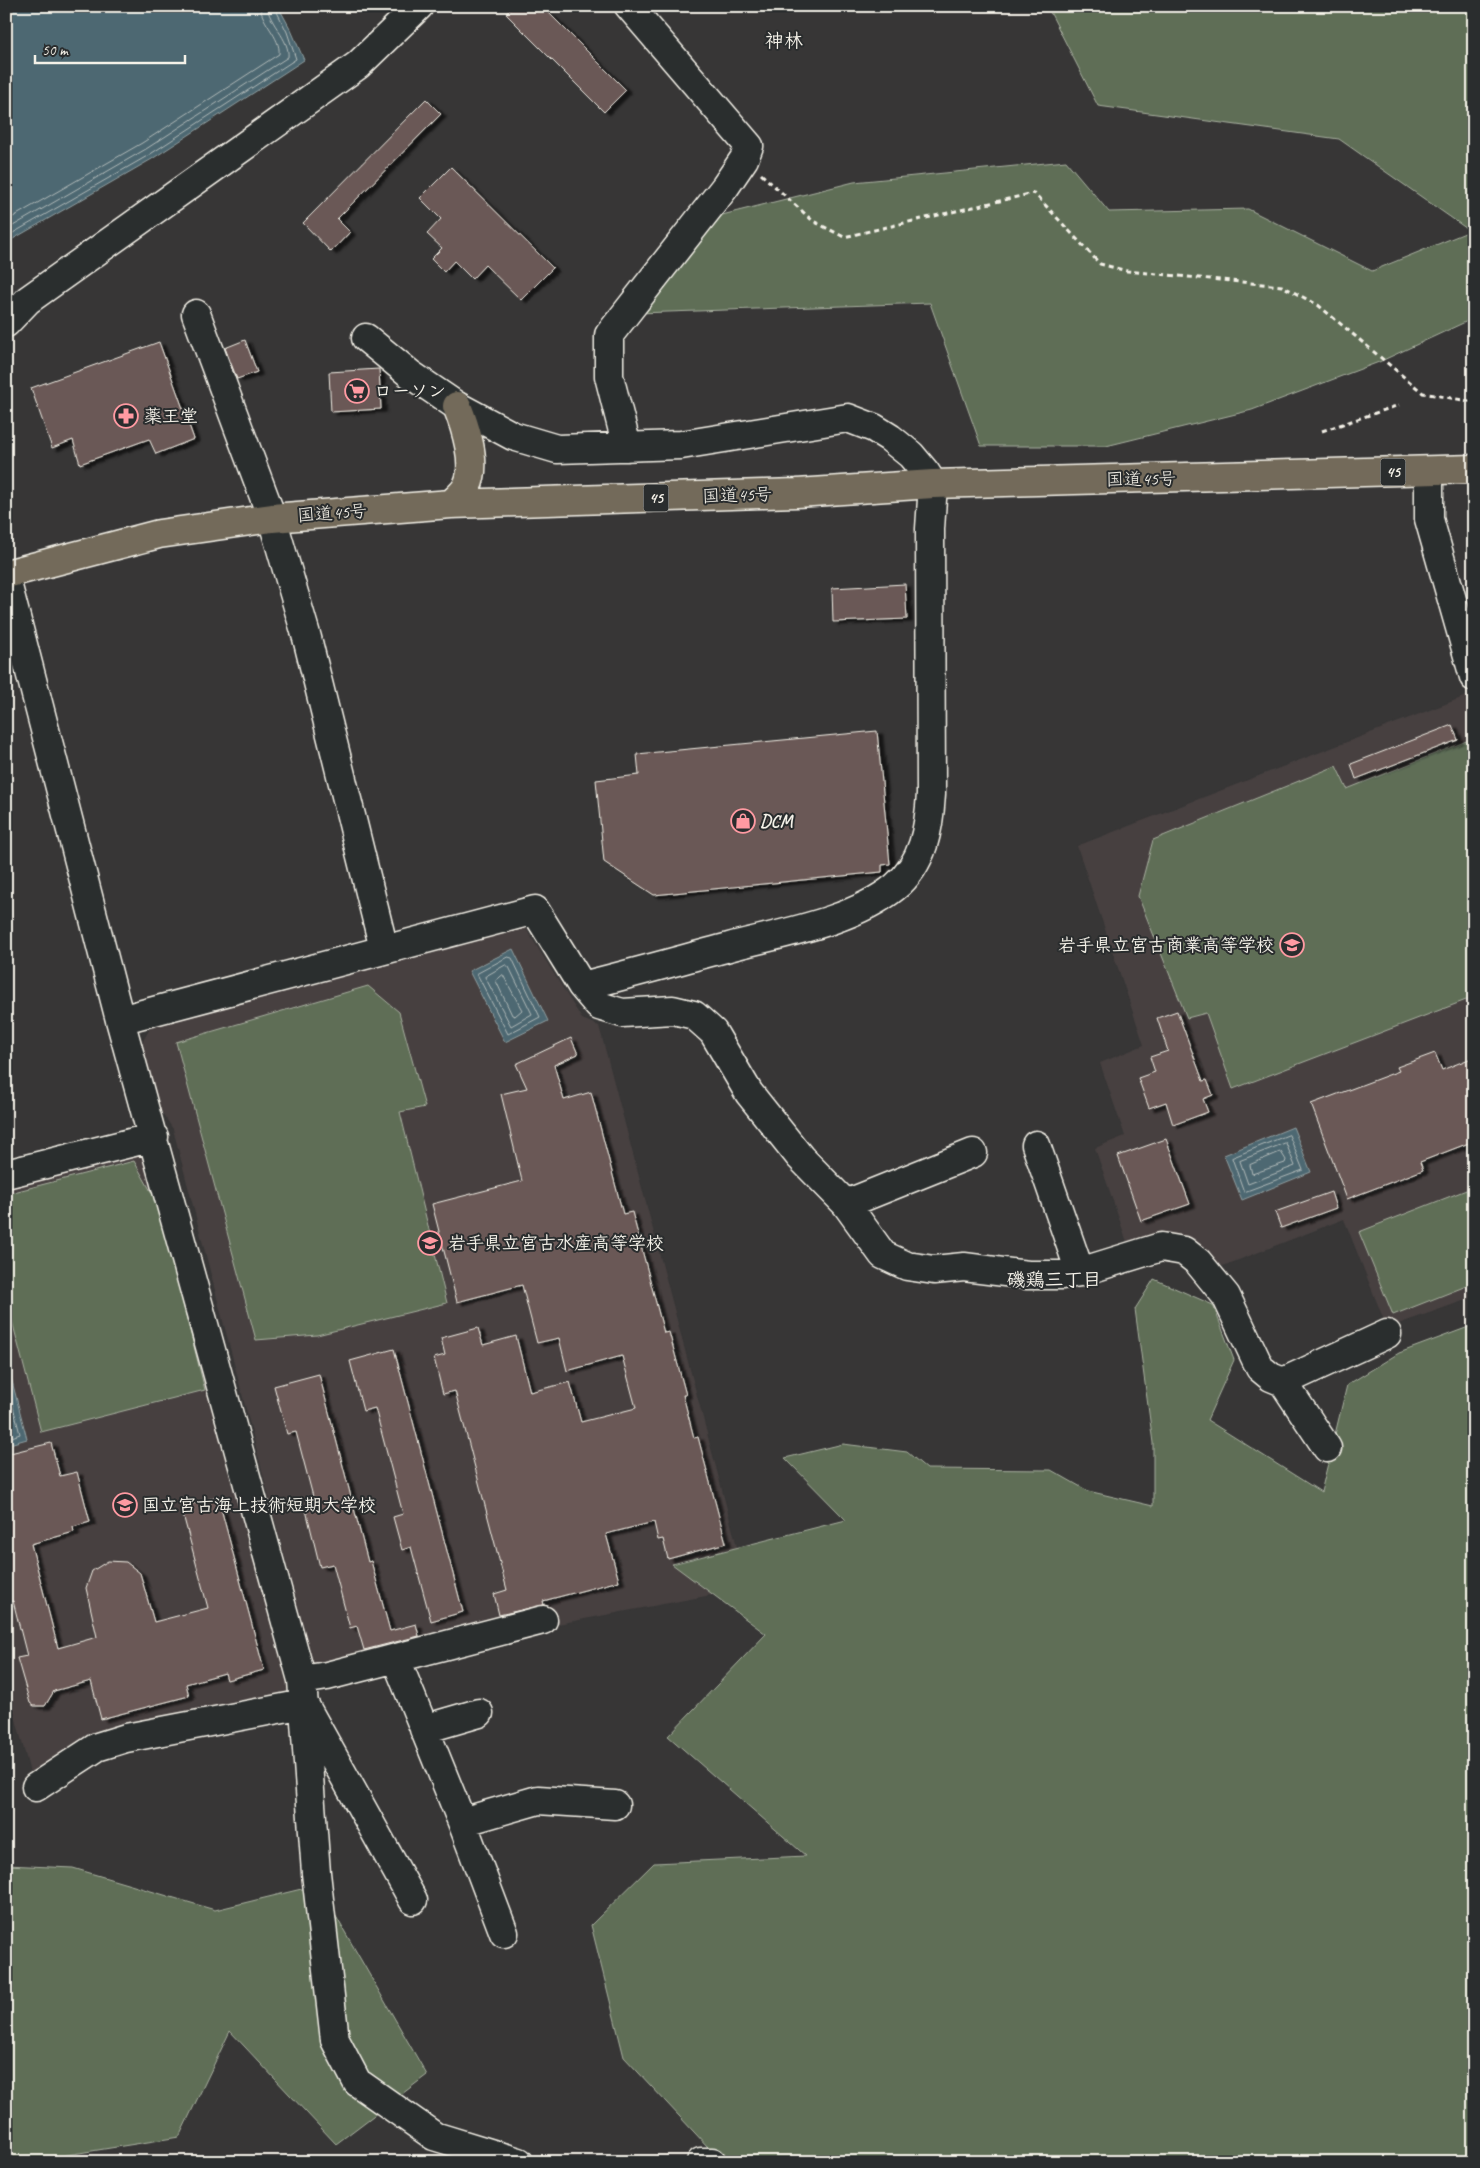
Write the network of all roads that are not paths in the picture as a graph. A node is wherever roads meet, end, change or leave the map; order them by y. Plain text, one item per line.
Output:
1 (419, 6) edge
2 (629, 6) edge
3 (196, 314) dead end
4 (6, 323) edge
5 (366, 338) dead end
6 (458, 406) junction
7 (627, 447) junction
8 (1474, 469) edge
9 (1429, 471) junction
10 (933, 484) junction
11 (451, 504) junction
12 (272, 518) junction
13 (6, 574) edge
14 (6, 580) edge
15 (1474, 677) edge
16 (384, 949) junction
17 (582, 986) junction
18 (120, 1020) junction
19 (154, 1137) junction
20 (1036, 1145) dead end
21 (973, 1153) dead end
22 (6, 1174) edge
23 (846, 1204) junction
24 (1080, 1272) junction
25 (1386, 1334) dead end
26 (1283, 1382) junction
27 (1327, 1448) dead end
28 (542, 1620) dead end
29 (396, 1659) junction
30 (302, 1692) junction
31 (479, 1713) dead end
32 (424, 1729) junction
33 (36, 1787) dead end
34 (615, 1805) dead end
35 (462, 1822) junction
36 (413, 1900) dead end
37 (504, 1933) dead end
38 (519, 2162) edge
39 (701, 2162) edge
40 (712, 2162) edge

1 - 4 street
2 - 7 street
3 - 12 street
5 - 6 street
6 - 7 street
6 - 11 highway
7 - 10 street
8 - 9 highway, 国道45号 / 45
9 - 10 highway, 国道45号 / 45
9 - 15 street
10 - 11 highway, 国道45号 / 45
10 - 17 street
11 - 12 highway, 国道45号 / 45
12 - 13 highway, 国道45号 / 45
12 - 16 street
14 - 18 street
16 - 17 street
16 - 18 street
17 - 23 street
18 - 19 street
19 - 22 street
19 - 30 street
20 - 24 street
21 - 23 street
23 - 24 street
24 - 26 street
25 - 26 street
26 - 27 street
28 - 29 street
29 - 30 street
29 - 32 street
30 - 33 street
30 - 36 street
30 - 38 street
31 - 32 street
32 - 35 street
34 - 35 street
35 - 37 street
39 - 40 street

